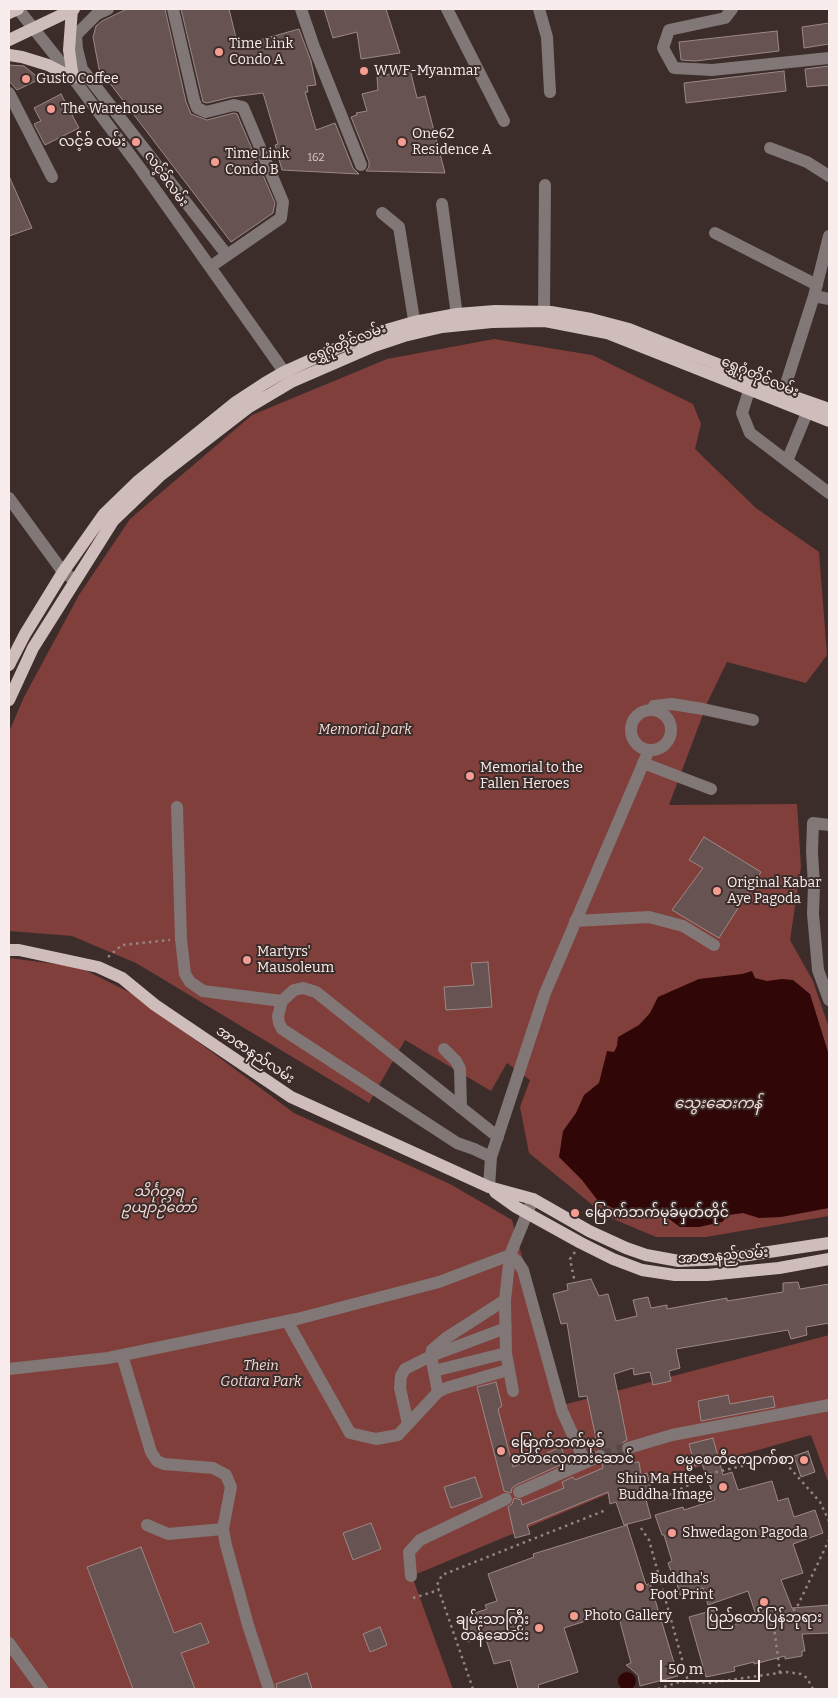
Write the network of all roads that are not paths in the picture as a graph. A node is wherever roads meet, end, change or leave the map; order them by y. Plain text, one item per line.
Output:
1 (18, 9) edge
2 (73, 9) edge
3 (108, 9) edge
4 (173, 9) edge
5 (301, 9) edge
6 (447, 9) edge
7 (539, 9) edge
8 (732, 9) edge
9 (9, 13) edge
10 (34, 28) junction
11 (9, 40) edge
12 (9, 55) edge
13 (829, 58) edge
14 (73, 78) junction
15 (550, 92) dead end
16 (9, 93) edge
17 (504, 121) dead end
18 (770, 148) dead end
19 (361, 165) dead end
20 (829, 176) edge
21 (52, 177) dead end
22 (545, 185) dead end
23 (442, 204) dead end
24 (382, 213) dead end
25 (714, 233) dead end
26 (829, 236) edge
27 (227, 255) junction
28 (210, 267) junction
29 (816, 290) junction
30 (829, 299) edge
31 (545, 316) junction
32 (458, 320) junction
33 (416, 327) junction
34 (288, 377) junction
35 (751, 385) junction
36 (781, 397) junction
37 (809, 408) junction
38 (829, 409) edge
39 (829, 421) edge
40 (787, 461) junction
41 (829, 493) edge
42 (9, 498) edge
43 (63, 572) junction
44 (74, 580) junction
45 (9, 665) edge
46 (9, 700) edge
47 (653, 710) junction
48 (753, 720) dead end
49 (649, 750) junction
50 (643, 763) junction
51 (711, 789) dead end
52 (178, 807) dead end
53 (829, 825) edge
54 (575, 921) junction
55 (714, 945) dead end
56 (9, 950) edge
57 (829, 1000) edge
58 (282, 1001) junction
59 (444, 1049) dead end
60 (461, 1108) junction
61 (498, 1137) junction
62 (491, 1157) junction
63 (489, 1187) junction
64 (533, 1199) junction
65 (527, 1213) junction
66 (829, 1243) edge
67 (774, 1252) junction
68 (510, 1254) junction
69 (646, 1255) junction
70 (829, 1259) edge
71 (778, 1268) junction
72 (642, 1270) junction
73 (505, 1300) junction
74 (287, 1321) junction
75 (506, 1328) junction
76 (506, 1352) junction
77 (122, 1355) junction
78 (431, 1356) junction
79 (9, 1369) edge
80 (508, 1370) junction
81 (434, 1371) junction
82 (513, 1391) dead end
83 (438, 1392) junction
84 (829, 1405) edge
85 (408, 1424) junction
86 (628, 1448) tunnel mouth
87 (600, 1456) tunnel mouth
88 (584, 1462) junction
89 (519, 1492) dead end
90 (506, 1499) dead end
91 (147, 1525) dead end
92 (223, 1529) junction
93 (412, 1576) dead end
94 (9, 1643) edge
95 (42, 1689) edge
96 (269, 1689) edge

1 - 9 main road
1 - 10 street, လင့်ခ်လမ်း
2 - 10 main road
2 - 14 main road
3 - 27 street
4 - 27 street
5 - 19 street
6 - 17 street
7 - 15 street
8 - 13 street
10 - 11 main road
10 - 14 street, လင့်ခ်လမ်း
12 - 14 main road
14 - 28 street, လင့်ခ်လမ်း
16 - 21 street
18 - 20 street
22 - 31 street
23 - 32 street
24 - 33 street
25 - 29 street
26 - 29 street
27 - 28 street
28 - 34 street, လင့်ခ်လမ်း
29 - 30 street
29 - 36 street
31 - 32 main road, ရွှေဂုံတိုင်လမ်း
31 - 35 main road, ရွှေဂုံတိုင်လမ်း
32 - 33 main road, ရွှေဂုံတိုင်လမ်း
33 - 34 main road, ရွှေဂုံတိုင်လမ်း
34 - 43 main road, ရွှေဂုံတိုင်လမ်း
34 - 44 main road, ရွှေဂုံတိုင်လမ်း
35 - 36 main road, ရွှေဂုံတိုင်လမ်း
35 - 40 street
36 - 37 main road, ရွှေဂုံတိုင်လမ်း
37 - 38 main road, ရွှေဂုံတိုင်လမ်း
37 - 39 main road, ရွှေဂုံတိုင်လမ်း
37 - 40 street
40 - 41 street
42 - 43 street
43 - 44 street
43 - 45 main road, ရွှေဂုံတိုင်လမ်း
44 - 46 main road, ရွှေဂုံတိုင်လမ်း
47 - 48 street
47 - 49 street
47 - 49 street
49 - 50 street
50 - 51 street
50 - 54 street
52 - 58 street
53 - 57 street
54 - 55 street
54 - 61 street
56 - 63 main road, အာဇာနည်လမ်း
58 - 60 street
58 - 62 street
59 - 60 street
60 - 61 street
61 - 62 street
62 - 63 street
63 - 64 main road, အာဇာနည်လမ်း
63 - 65 main road, အာဇာနည်လမ်း
64 - 65 street
64 - 69 main road, အာဇာနည်လမ်း
65 - 68 street
65 - 72 main road, အာဇာနည်လမ်း
66 - 67 main road, အာဇာနည်လမ်း
67 - 69 main road, အာဇာနည်လမ်း
67 - 71 main road
68 - 73 street
68 - 74 street
68 - 88 street
69 - 72 main road
70 - 71 main road, အာဇာနည်လမ်း
71 - 72 main road, အာဇာနည်လမ်း
73 - 75 street
73 - 78 street
74 - 77 street
74 - 85 street
75 - 76 street
75 - 78 street
76 - 80 street
76 - 81 street
77 - 79 street
77 - 92 street
78 - 81 street
78 - 85 street
80 - 82 street
80 - 83 street
81 - 83 street
83 - 85 street
84 - 86 street
87 - 88 street
88 - 89 street
90 - 93 street
91 - 92 street
92 - 96 street
94 - 95 street

